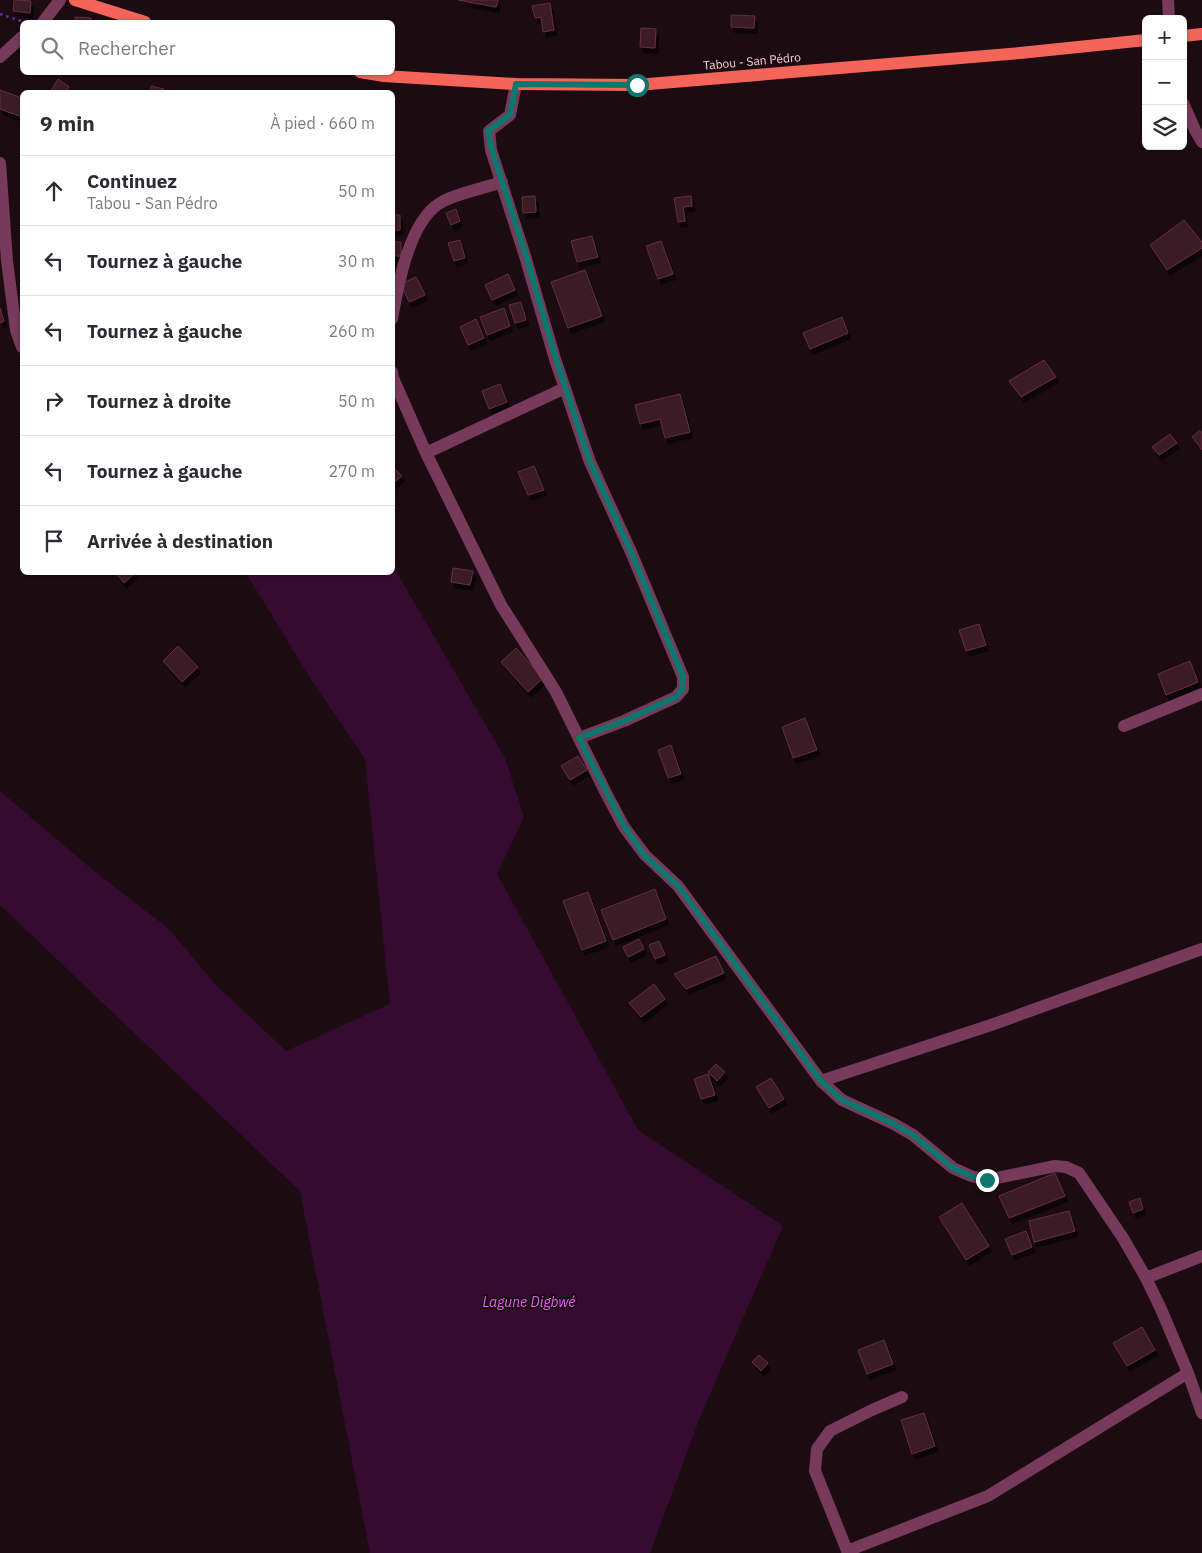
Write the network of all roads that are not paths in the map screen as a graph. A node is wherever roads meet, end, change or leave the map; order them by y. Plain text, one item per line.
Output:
1 (60, 0) edge
2 (75, 0) edge
3 (1168, 0) edge
4 (1169, 15) edge
5 (45, 20) edge
6 (139, 20) edge
7 (1202, 34) edge
8 (1187, 36) edge
9 (20, 40) edge
10 (1142, 40) edge
11 (0, 57) edge
12 (378, 75) edge
13 (516, 84) junction
14 (1183, 105) edge
15 (1202, 142) edge
16 (0, 163) edge
17 (502, 182) junction
18 (395, 302) edge
19 (20, 341) edge
20 (395, 383) edge
21 (565, 388) junction
22 (426, 454) junction
23 (1202, 694) edge
24 (1124, 726) dead end
25 (579, 738) junction
26 (1202, 949) edge
27 (821, 1081) junction
28 (1202, 1256) edge
29 (1146, 1278) junction
30 (1188, 1373) junction
31 (902, 1397) dead end
32 (1202, 1413) edge
33 (847, 1552) edge

1 - 5 street
2 - 6 main road
3 - 4 street
7 - 8 main road
9 - 11 street
10 - 13 main road, Tabou - San Pédro
12 - 13 main road, Tabou - San Pédro
13 - 17 street
14 - 15 street
16 - 19 street
17 - 18 street
17 - 21 street
20 - 22 street
21 - 22 street
21 - 25 street
22 - 25 street
23 - 24 street
25 - 27 street
26 - 27 street
27 - 29 street
28 - 29 street
29 - 30 street
30 - 32 street
30 - 33 street
31 - 33 street

